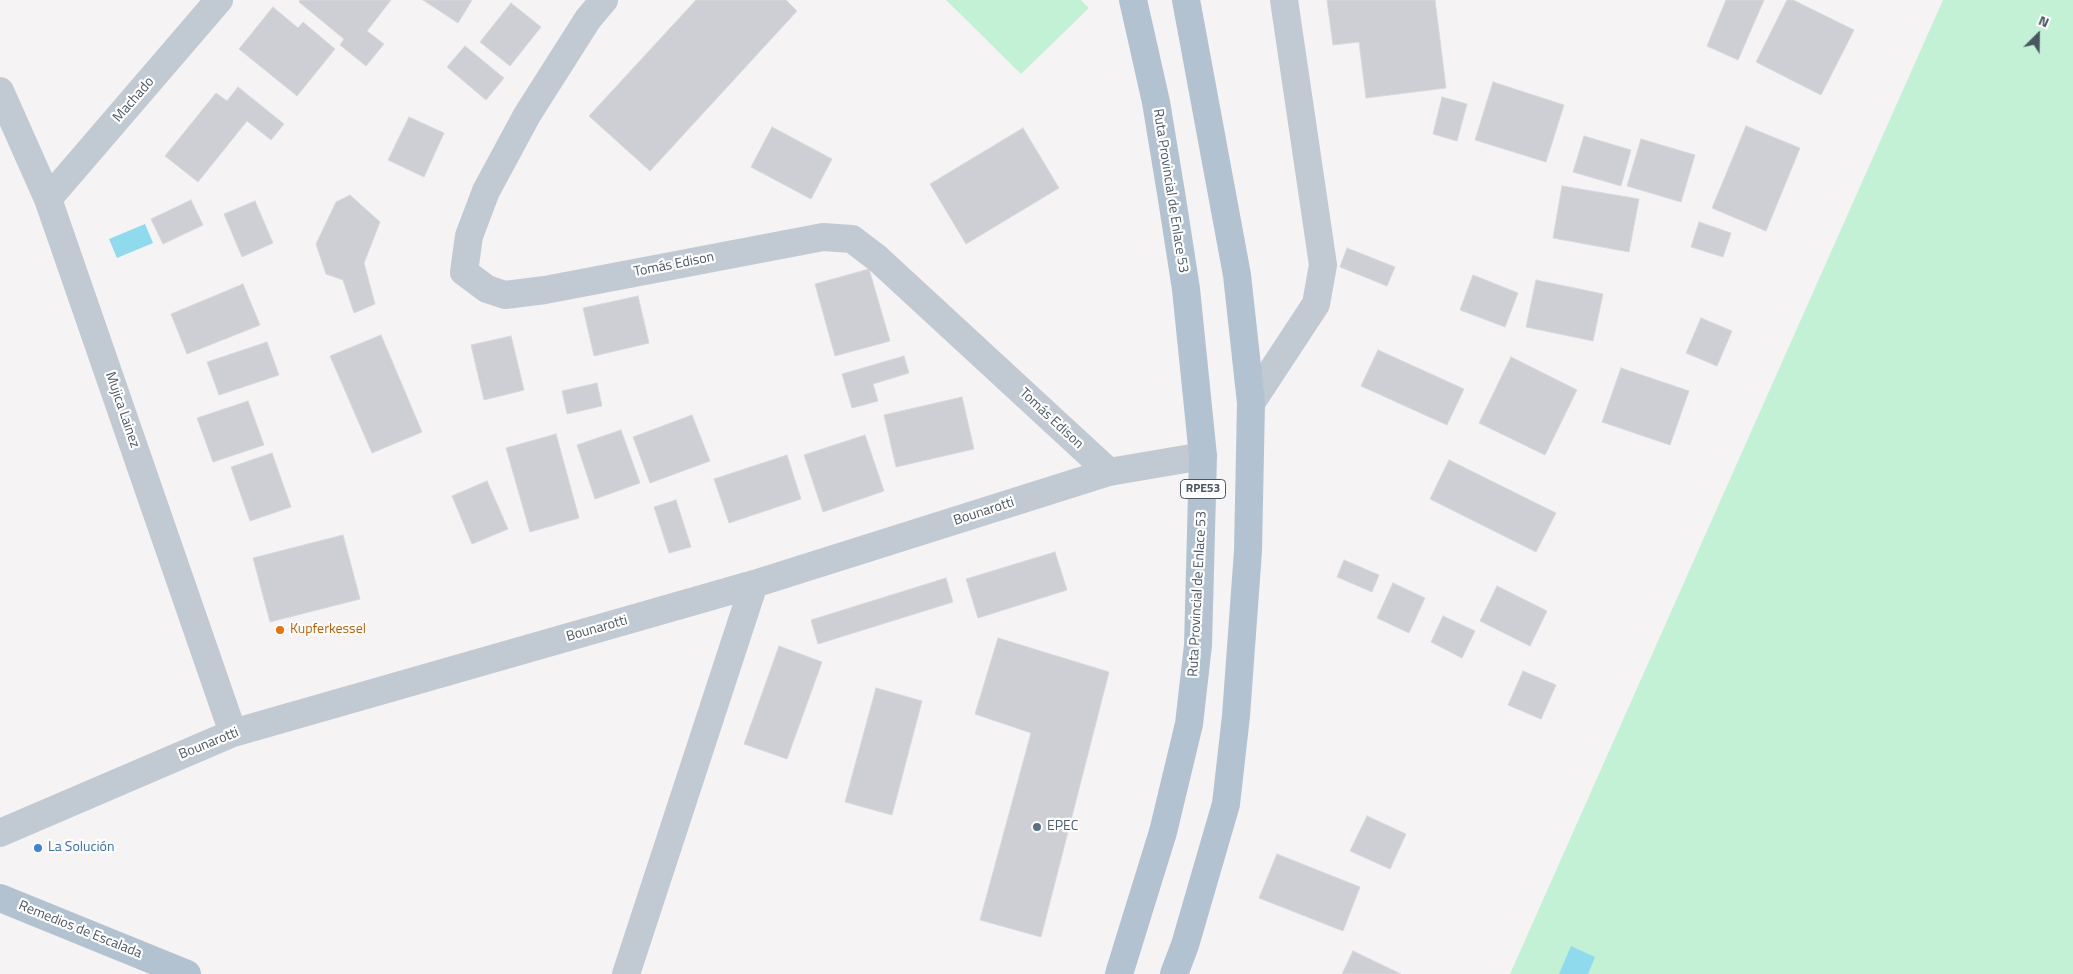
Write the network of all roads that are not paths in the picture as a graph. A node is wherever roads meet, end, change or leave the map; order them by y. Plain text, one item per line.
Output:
1 (219, 0) edge
2 (604, 0) edge
3 (1133, 0) edge
4 (1186, 0) edge
5 (1284, 0) edge
6 (0, 91) edge
7 (48, 199) junction
8 (1251, 403) junction
9 (1203, 456) junction
10 (1109, 472) junction
11 (754, 584) junction
12 (233, 733) junction
13 (0, 833) edge
14 (0, 898) edge
15 (187, 974) edge
16 (626, 974) edge
17 (1119, 974) edge
18 (1174, 974) edge

1 - 7 street, Machado
2 - 10 street, Tomás Edison
3 - 9 main road, Ruta Provincial de Enlace 53 / RPE53
4 - 8 main road
5 - 8 street
6 - 7 street, Mujica Lainez
7 - 12 street, Mujica Lainez
8 - 18 main road
9 - 10 street, Bounarotti
9 - 17 main road, Ruta Provincial de Enlace 53 / RPE53
10 - 11 street, Bounarotti
11 - 12 street, Bounarotti
11 - 16 street
12 - 13 street, Bounarotti
14 - 15 main road, Remedios de Escalada

